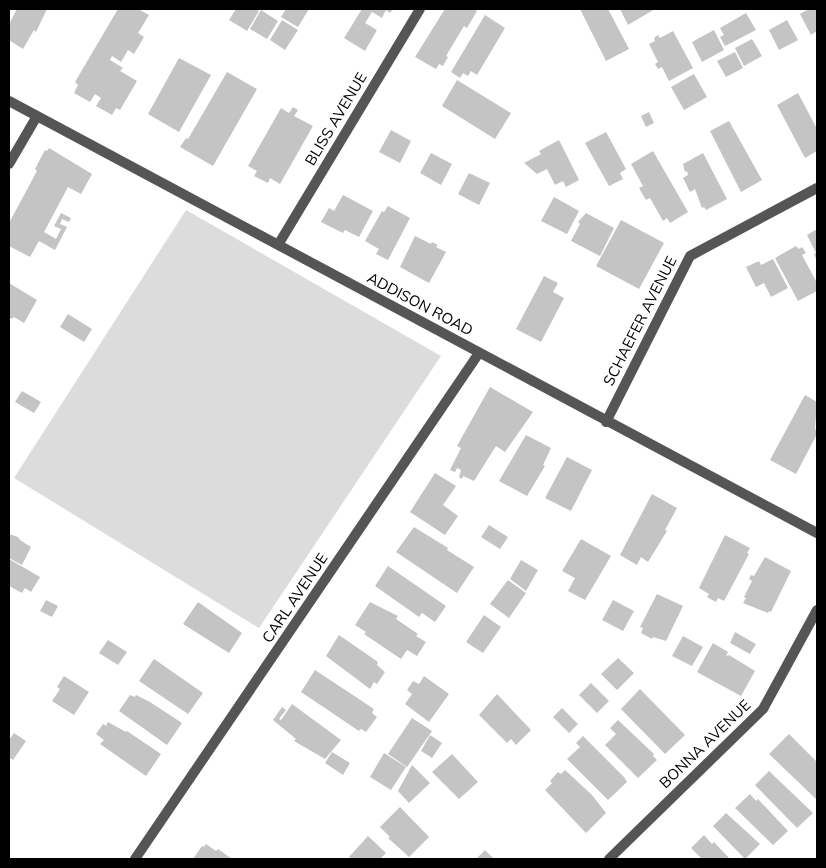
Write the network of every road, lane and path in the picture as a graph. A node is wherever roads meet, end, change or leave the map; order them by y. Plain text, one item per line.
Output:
1 (420, 9) edge
2 (9, 101) edge
3 (37, 116) junction
4 (9, 164) edge
5 (817, 188) edge
6 (278, 245) junction
7 (479, 353) junction
8 (606, 422) junction
9 (817, 533) edge
10 (817, 610) edge
11 (135, 859) edge
12 (609, 859) edge

1 - 6 street, BLISS AVENUE
2 - 3 street, ADDISON ROAD
3 - 4 street
3 - 6 street, ADDISON ROAD
5 - 8 street, SCHAEFER AVENUE
6 - 7 street, ADDISON ROAD
7 - 8 street, ADDISON ROAD
7 - 11 street, CARL AVENUE
8 - 9 street, ADDISON ROAD
10 - 12 street, BONNA AVENUE

